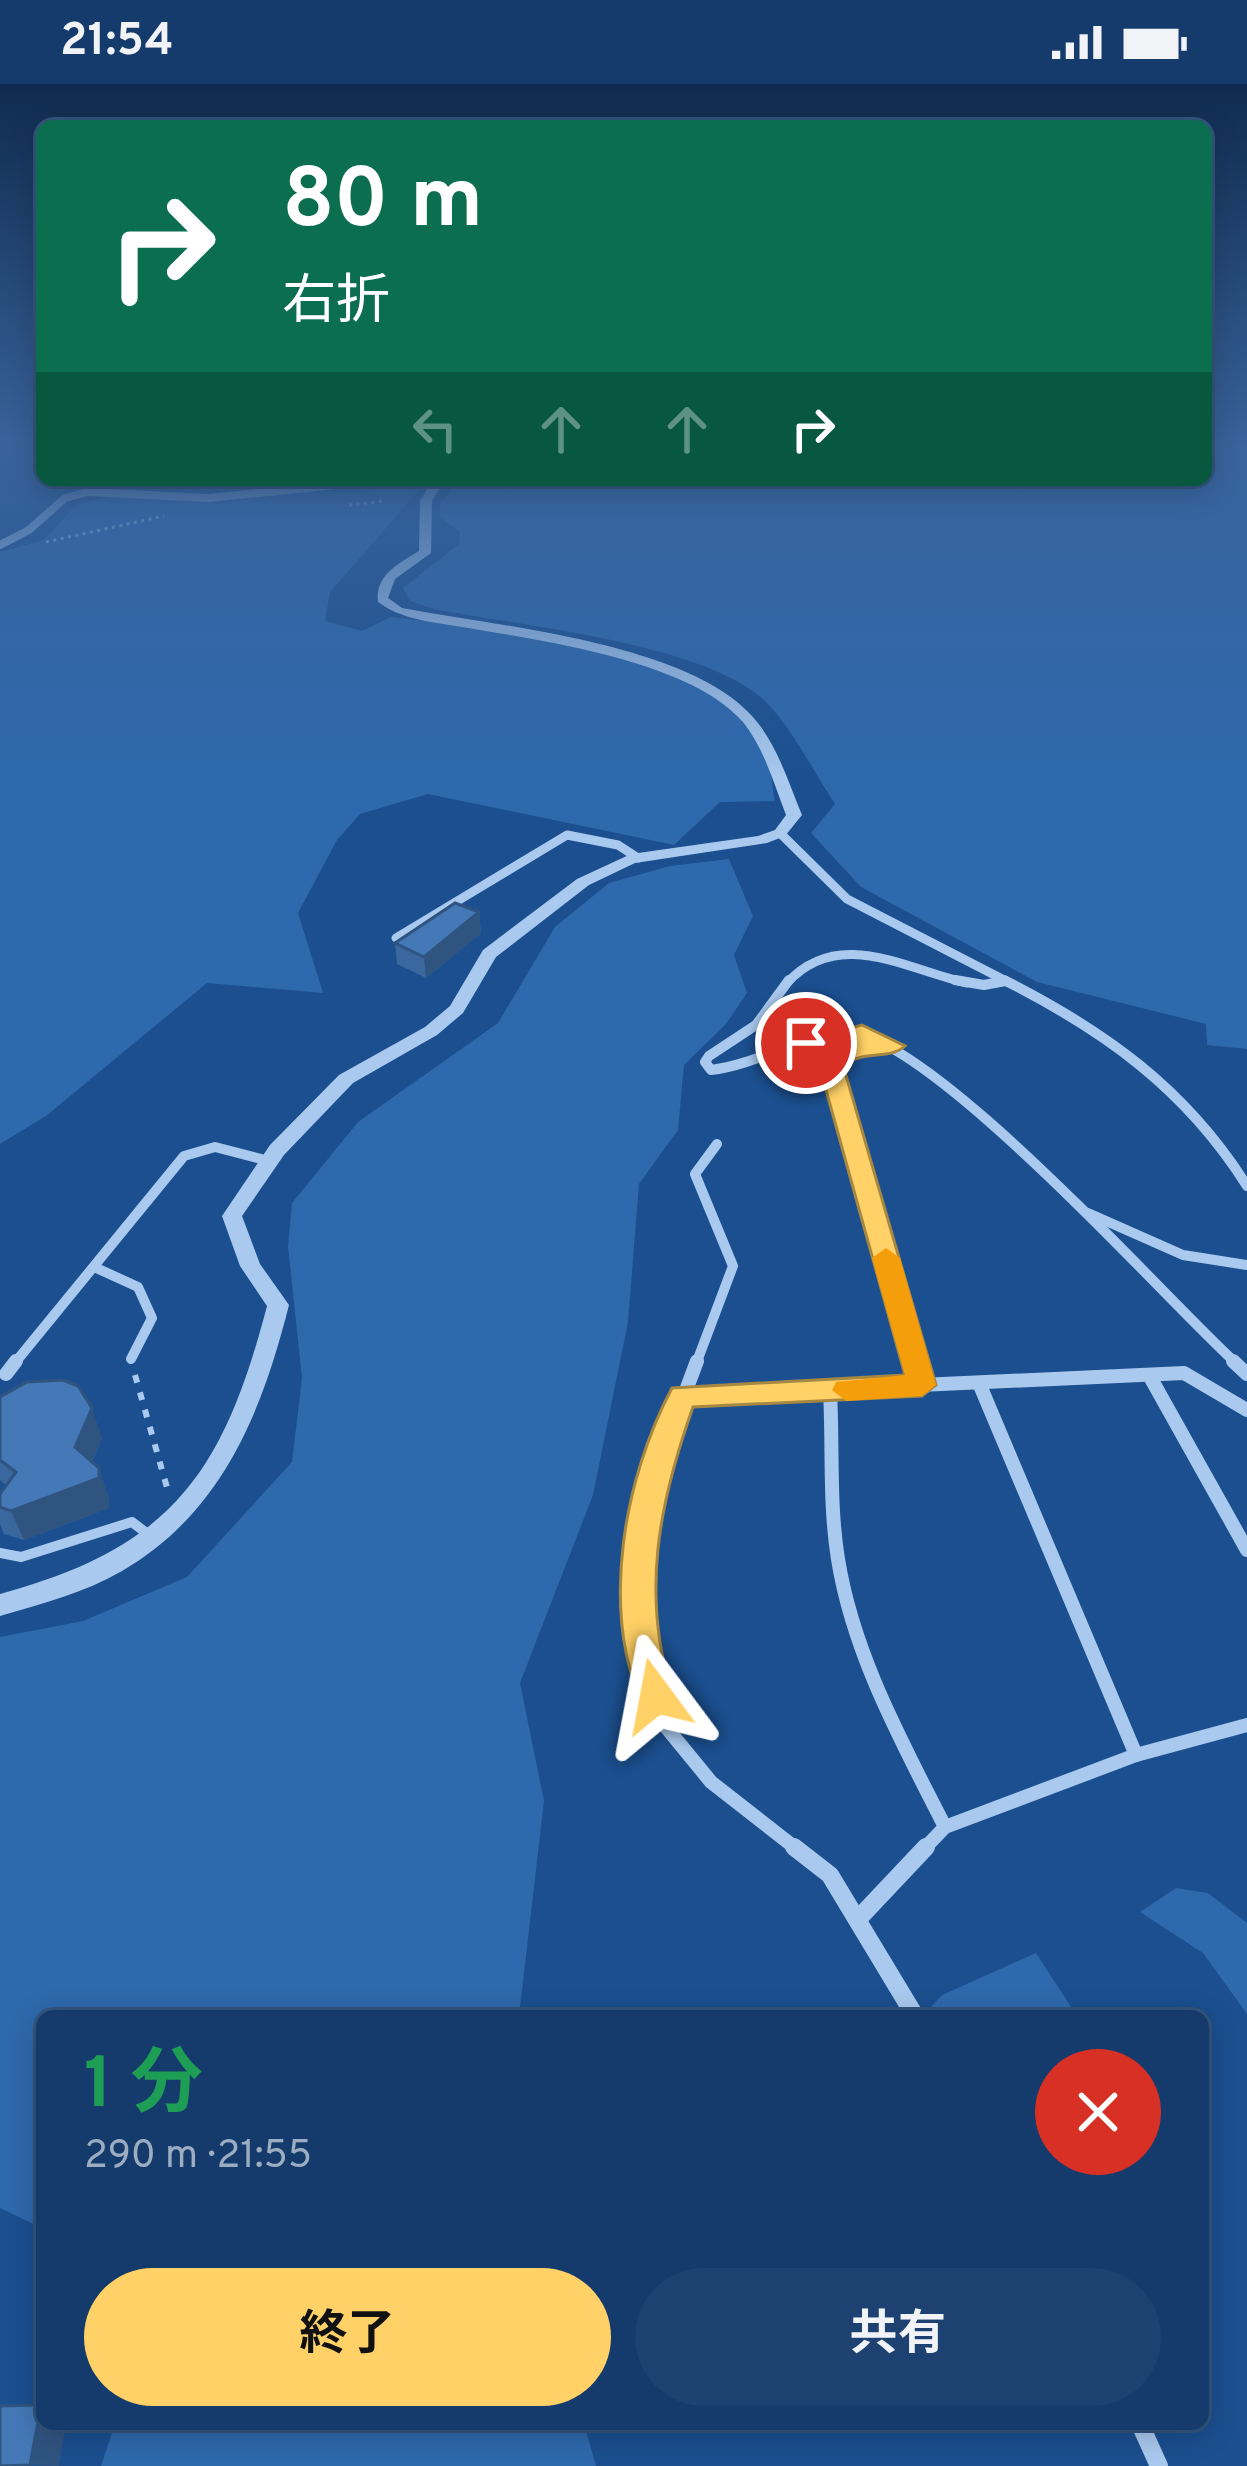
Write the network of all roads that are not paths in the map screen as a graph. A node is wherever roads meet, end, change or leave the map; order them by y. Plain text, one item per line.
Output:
1 (418, 557) edge
2 (780, 833) junction
3 (638, 858) junction
4 (396, 938) edge
5 (1005, 981) junction
6 (893, 1046) junction
7 (717, 1144) dead end
8 (269, 1161) junction
9 (1247, 1186) edge
10 (1076, 1207) junction
11 (1247, 1265) edge
12 (94, 1267) junction
13 (131, 1359) road end
14 (6, 1374) dead end
15 (1247, 1374) edge
16 (1149, 1375) junction
17 (979, 1383) junction
18 (922, 1385) junction
19 (830, 1391) junction
20 (682, 1396) junction
21 (1247, 1410) edge
22 (154, 1538) junction
23 (1247, 1550) edge
24 (0, 1553) edge
25 (0, 1605) edge
26 (1247, 1724) edge
27 (1136, 1755) junction
28 (945, 1827) junction
29 (860, 1918) junction
30 (908, 2010) edge
31 (1143, 2430) edge
32 (1160, 2466) edge

1 - 2 street
2 - 3 street
2 - 5 street
3 - 4 street
3 - 8 street
5 - 6 street
5 - 9 street
6 - 10 street
6 - 18 street
7 - 20 street
8 - 12 street
8 - 22 street
10 - 11 street
10 - 15 street
12 - 13 street
12 - 14 street
16 - 17 street
16 - 21 street
16 - 23 street
17 - 18 street
17 - 27 street
18 - 19 street
19 - 20 street
19 - 28 street
20 - 29 street
22 - 24 lane
22 - 25 street
26 - 27 street
27 - 28 street
28 - 29 street
29 - 30 street
31 - 32 street

